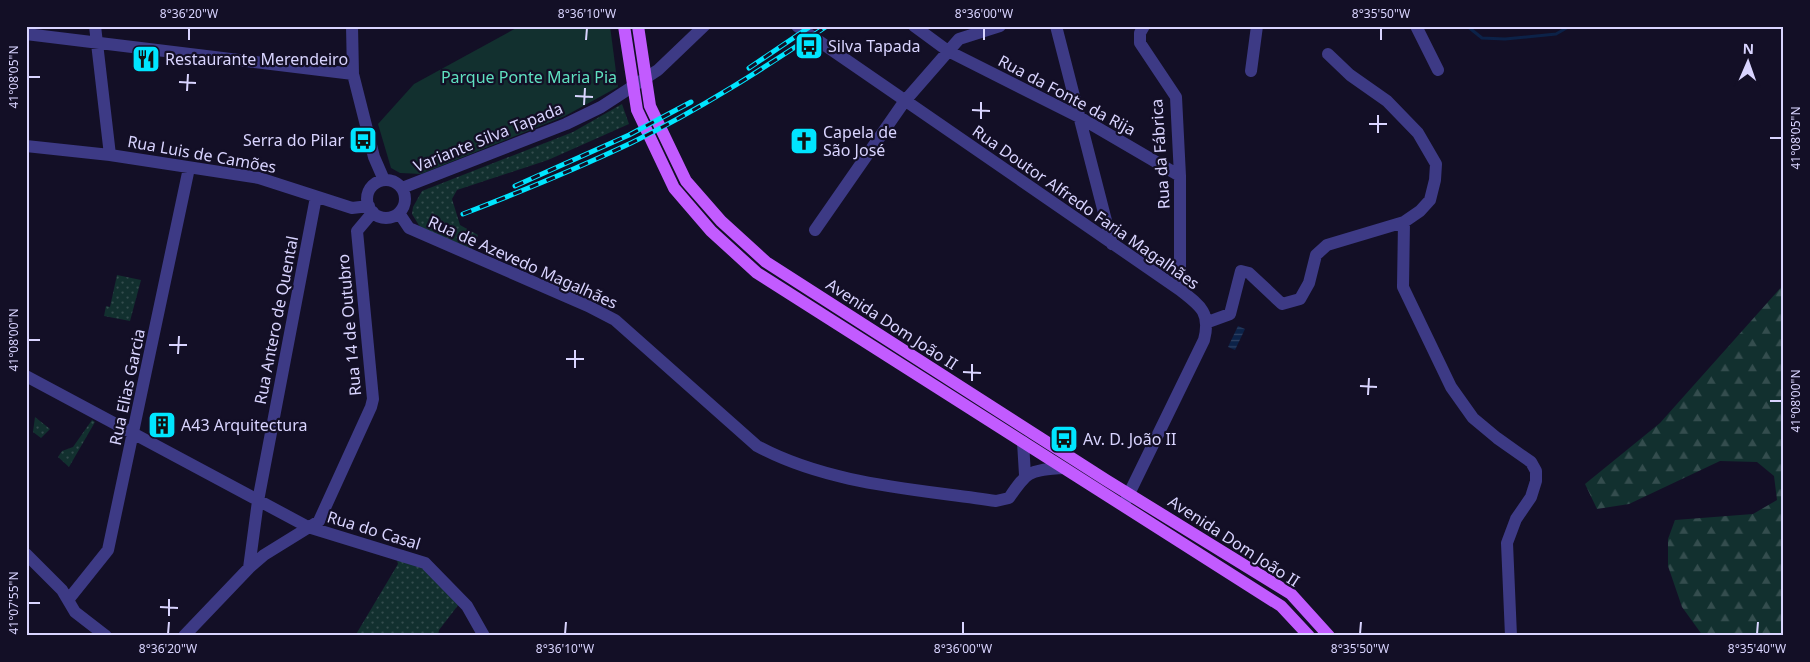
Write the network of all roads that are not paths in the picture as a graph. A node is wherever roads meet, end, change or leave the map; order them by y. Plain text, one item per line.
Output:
1 (95, 26) edge
2 (352, 26) edge
3 (624, 26) edge
4 (638, 26) edge
5 (704, 26) edge
6 (797, 26) edge
7 (1000, 26) edge
8 (1056, 26) edge
9 (1144, 26) edge
10 (1257, 26) edge
11 (1416, 26) edge
12 (916, 27) edge
13 (26, 34) edge
14 (97, 42) junction
15 (948, 51) junction
16 (1328, 54) dead end
17 (1438, 70) dead end
18 (1251, 71) dead end
19 (353, 74) junction
20 (904, 102) junction
21 (1079, 117) junction
22 (26, 146) edge
23 (110, 155) junction
24 (189, 168) junction
25 (1180, 176) junction
26 (384, 180) junction
27 (402, 188) junction
28 (316, 197) junction
29 (371, 209) junction
30 (400, 213) junction
31 (1404, 222) junction
32 (815, 230) dead end
33 (1112, 244) junction
34 (1180, 290) junction
35 (1208, 322) junction
36 (26, 376) edge
37 (134, 435) junction
38 (1023, 442) junction
39 (1062, 468) junction
40 (1025, 475) junction
41 (1130, 494) junction
42 (258, 500) junction
43 (1123, 506) junction
44 (308, 527) junction
45 (26, 554) edge
46 (249, 568) junction
47 (68, 600) junction
48 (106, 636) edge
49 (184, 636) edge
50 (484, 636) edge
51 (1309, 636) edge
52 (1329, 636) edge
53 (1511, 636) edge

1 - 14 street
2 - 19 street
3 - 38 main road, Avenida Dom João II
4 - 41 main road, Avenida Dom João II
5 - 27 street, Variante Silva Tapada
6 - 20 street, Rua Doutor Alfredo Faria Magalhães
7 - 15 street
8 - 21 street
9 - 25 street, Rua da Fábrica
10 - 18 street
11 - 17 street
12 - 15 street, Rua da Fonte da Rija
13 - 14 street
14 - 19 street
14 - 23 street
15 - 20 street
15 - 21 street, Rua da Fonte da Rija
16 - 31 street
19 - 26 street
20 - 32 street
20 - 33 street, Rua Doutor Alfredo Faria Magalhães
21 - 25 street, Rua da Fonte da Rija
21 - 33 street
22 - 23 street, Rua Luis de Camões
23 - 24 street, Rua Luis de Camões
24 - 28 street, Rua Luis de Camões
24 - 37 street, Rua Elias Garcia
25 - 34 street, Rua da Fábrica
26 - 27 street
26 - 29 street
27 - 30 street
28 - 29 street, Rua Luis de Camões
28 - 42 street, Rua Antero de Quental
29 - 30 street
29 - 44 street, Rua 14 de Outubro
30 - 40 street, Rua de Azevedo Magalhães
31 - 35 street
31 - 53 street
33 - 34 street, Rua Doutor Alfredo Faria Magalhães
34 - 35 street, Rua Doutor Alfredo Faria Magalhães
35 - 41 street
36 - 37 street, Rua do Casal
37 - 42 street, Rua do Casal
37 - 47 street, Rua Elias Garcia
38 - 39 main road, Avenida Dom João II
38 - 40 street
39 - 40 street
39 - 43 main road, Avenida Dom João II
41 - 43 street
41 - 52 main road, Avenida Dom João II
42 - 44 street, Rua do Casal
42 - 46 street, Rua Antero de Quental
43 - 51 main road, Avenida Dom João II
44 - 46 street, Rua 14 de Outubro
44 - 50 street, Rua do Casal
45 - 47 street
46 - 49 street, Rua 14 de Outubro
47 - 48 street

